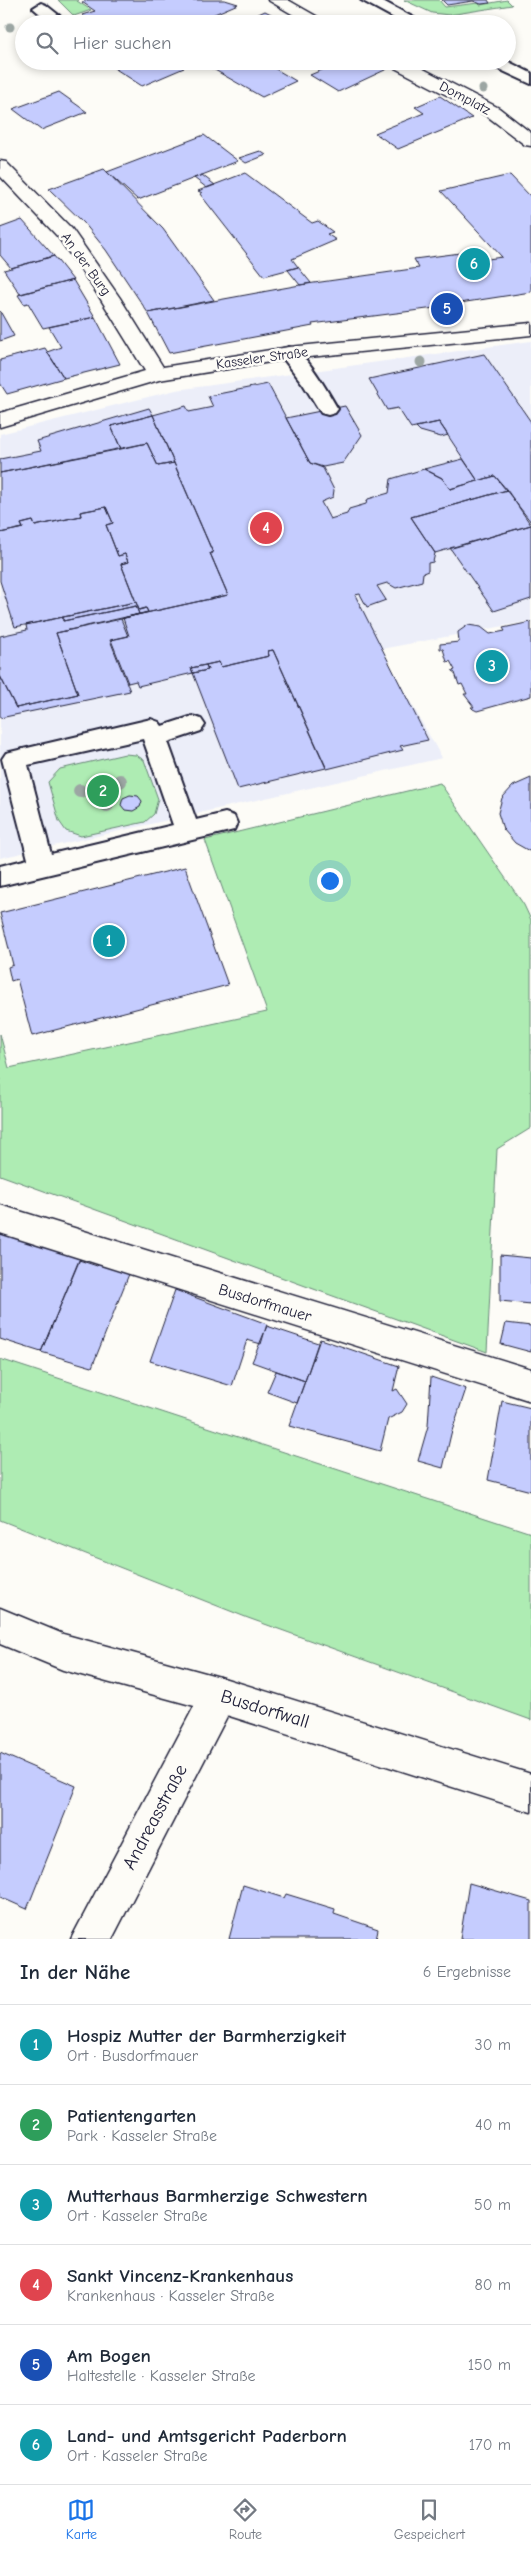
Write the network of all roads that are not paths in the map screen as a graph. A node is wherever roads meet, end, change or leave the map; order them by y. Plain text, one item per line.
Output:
1 (276, 0) edge
2 (369, 0) edge
3 (42, 8) dead end
4 (51, 15) edge
5 (305, 15) edge
6 (399, 15) edge
7 (412, 70) edge
8 (512, 70) edge
9 (531, 79) edge
10 (531, 141) edge
11 (0, 166) edge
12 (531, 329) edge
13 (290, 353) junction
14 (157, 374) junction
15 (328, 409) dead end
16 (0, 420) edge
17 (193, 725) dead end
18 (156, 737) junction
19 (225, 823) dead end
20 (188, 832) junction
21 (42, 866) junction
22 (0, 876) edge
23 (0, 1219) edge
24 (531, 1385) edge
25 (0, 1626) edge
26 (220, 1695) junction
27 (531, 1793) edge
28 (91, 1939) edge

1 - 5 street
2 - 6 lane
3 - 4 lane
7 - 10 street, Domplatz
8 - 9 lane
11 - 14 street, An der Burg
12 - 13 street, Kasseler Straße
13 - 14 street, Kasseler Straße
13 - 15 lane
14 - 16 street, Kasseler Straße
17 - 18 lane
18 - 20 lane
18 - 21 lane
19 - 20 lane
20 - 21 lane
21 - 22 lane
23 - 24 street, Busdorfmauer
25 - 26 street, Busdorfwall
26 - 27 street, Busdorfwall
26 - 28 street, Andreasstraße

